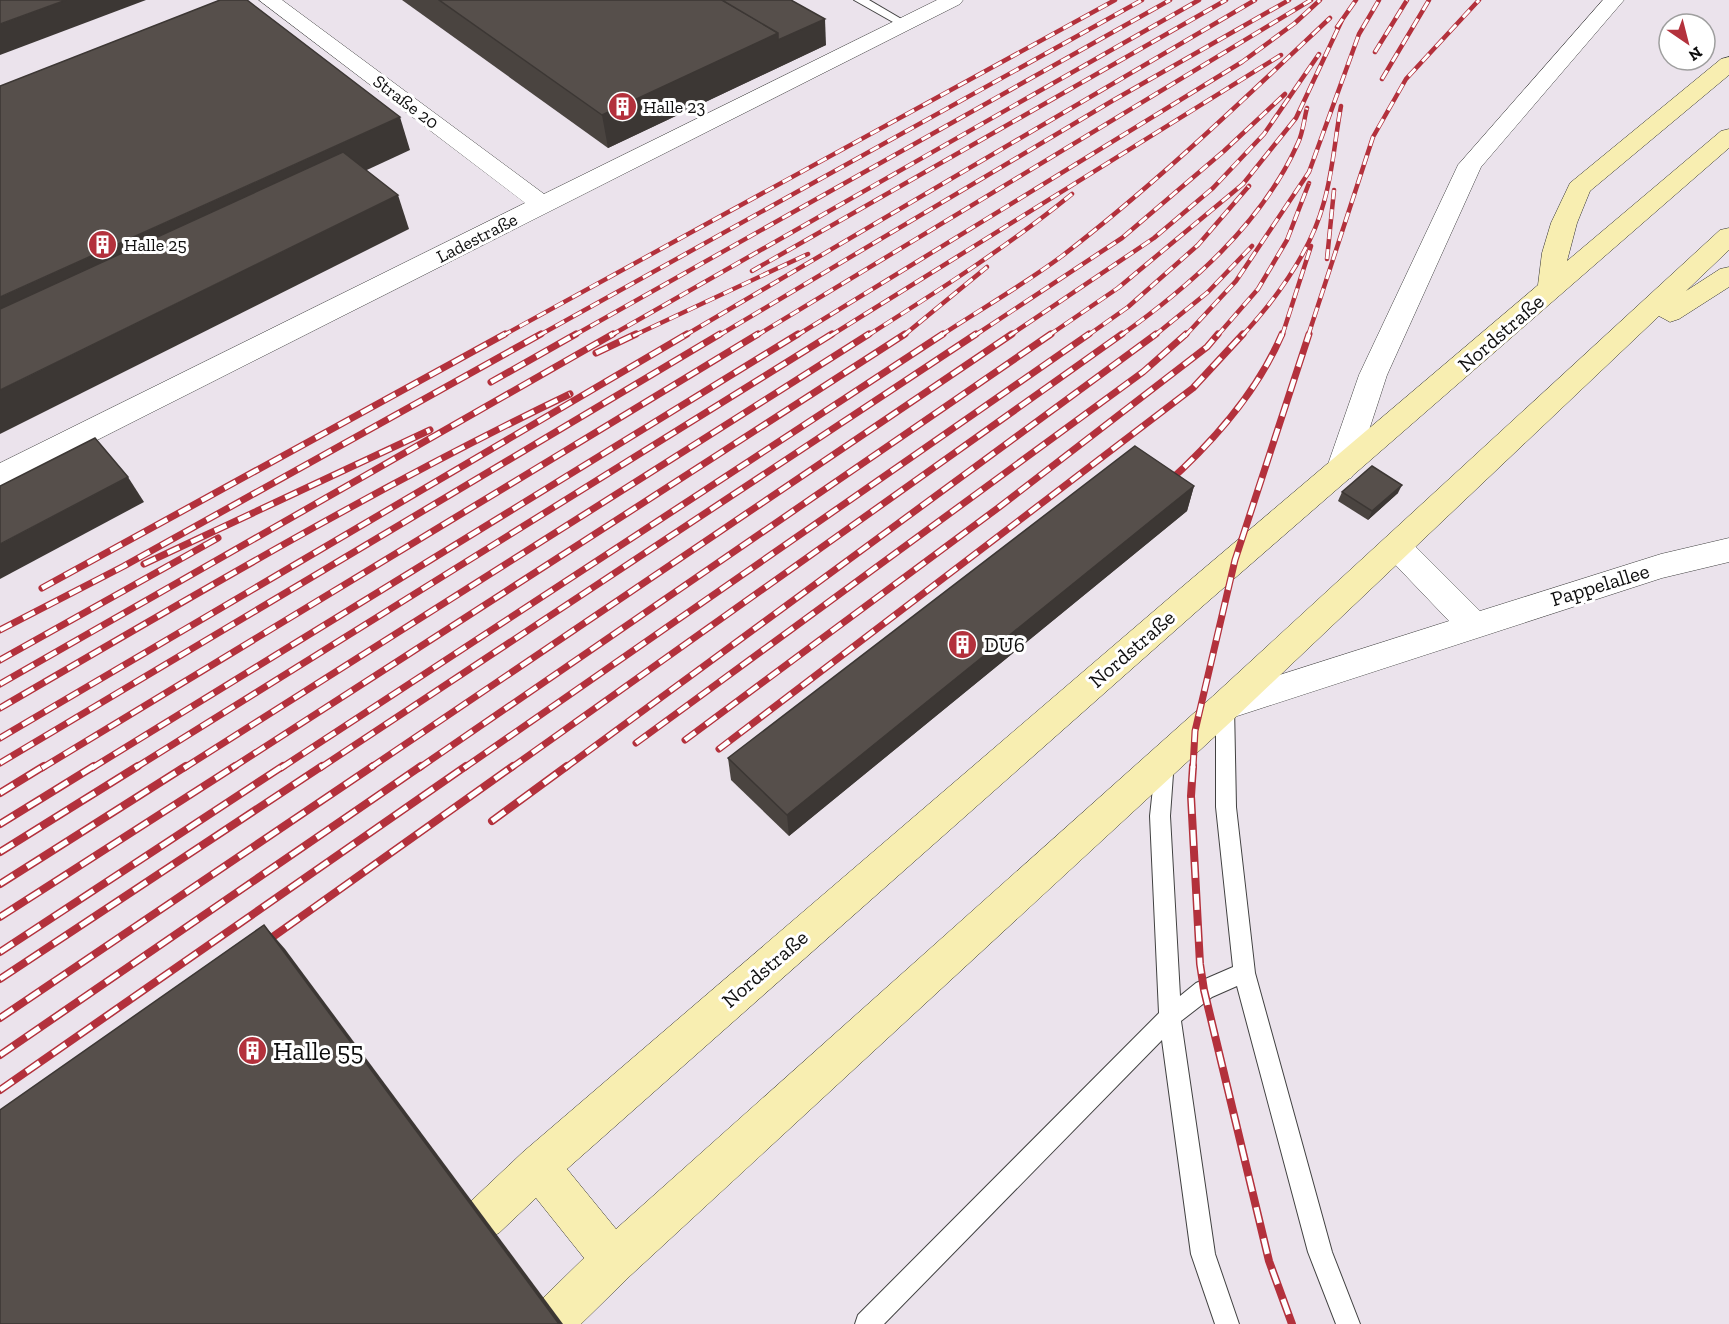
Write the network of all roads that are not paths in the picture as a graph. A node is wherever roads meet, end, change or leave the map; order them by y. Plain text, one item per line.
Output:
1 (269, 0) edge
2 (860, 0) edge
3 (953, 0) edge
4 (1614, 0) edge
5 (904, 24) junction
6 (1729, 64) edge
7 (1729, 136) edge
8 (543, 205) junction
9 (1729, 236) edge
10 (1729, 275) edge
11 (1551, 289) junction
12 (1592, 366) junction
13 (1341, 470) junction
14 (0, 476) edge
15 (1396, 547) junction
16 (1729, 550) edge
17 (1473, 625) junction
18 (1225, 706) junction
19 (1165, 759) junction
20 (1244, 974) junction
21 (1170, 1017) junction
22 (538, 1167) junction
23 (483, 1218) edge
24 (614, 1260) junction
25 (556, 1316) edge
26 (867, 1324) edge
27 (1227, 1324) edge
28 (1348, 1324) edge

1 - 8 street, Straße 20
2 - 5 lane
3 - 5 street, Ladestraße
4 - 13 street
5 - 8 street, Ladestraße
6 - 11 street
7 - 11 street, Nordstraße
8 - 14 street, Ladestraße
9 - 12 street
10 - 12 street
11 - 13 street, Nordstraße
12 - 15 street
13 - 22 street, Nordstraße
15 - 17 street
15 - 18 street
16 - 17 street, Pappelallee
17 - 18 street, Pappelallee
18 - 19 street
18 - 20 lane
19 - 21 lane
19 - 24 street
20 - 21 lane
20 - 28 lane
21 - 26 lane
21 - 27 lane
22 - 23 street, Nordstraße
22 - 24 street
24 - 25 street

